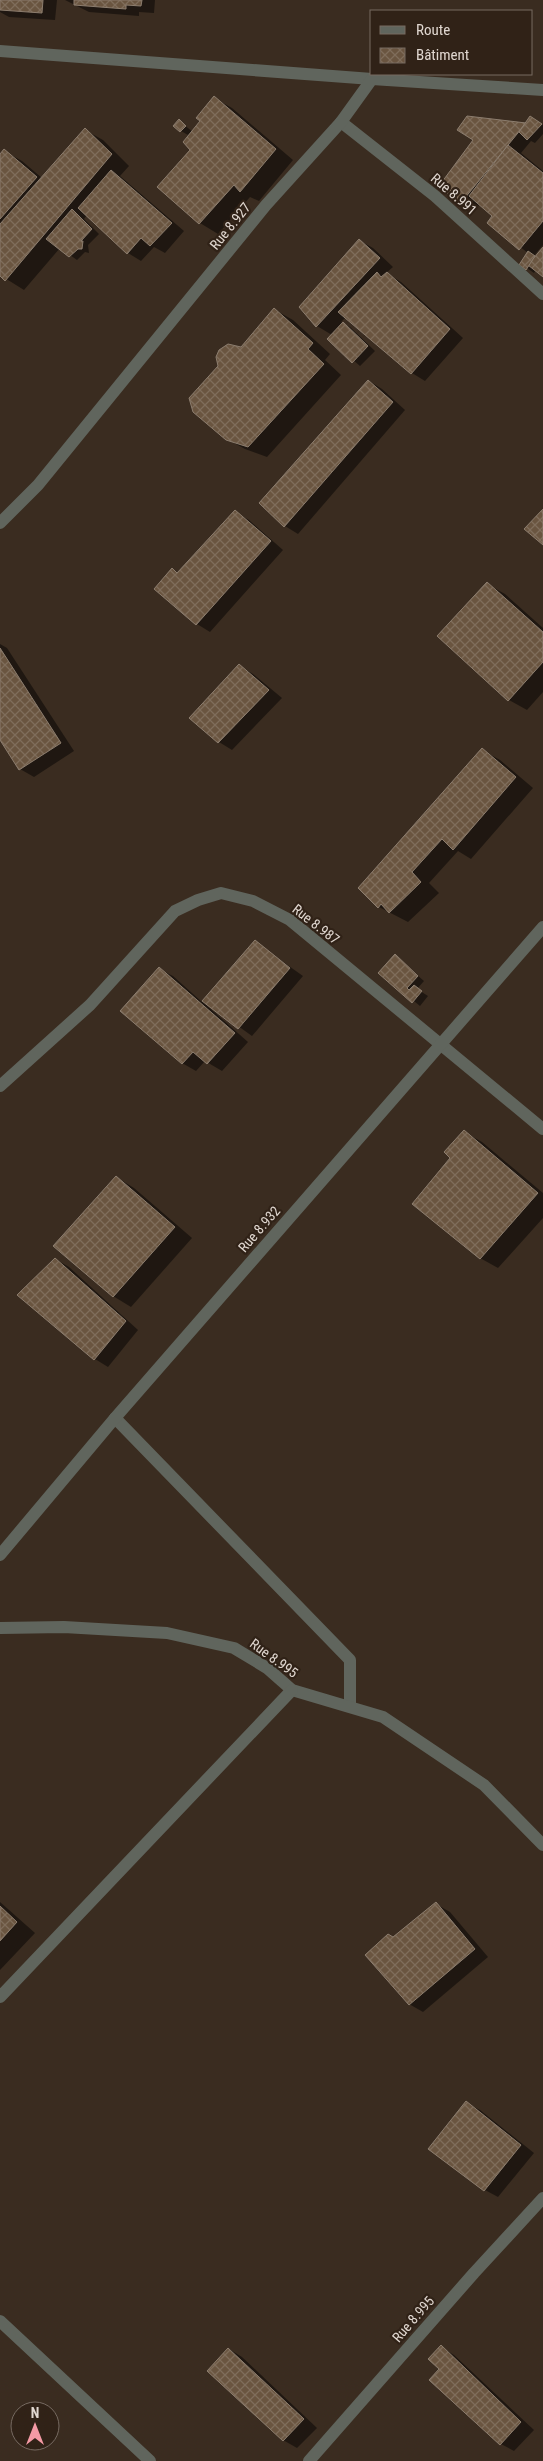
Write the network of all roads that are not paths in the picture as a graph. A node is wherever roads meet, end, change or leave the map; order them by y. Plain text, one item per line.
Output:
1 (0, 52) edge
2 (372, 79) junction
3 (543, 90) edge
4 (341, 122) junction
5 (543, 294) edge
6 (0, 523) edge
7 (543, 927) edge
8 (440, 1044) junction
9 (0, 1086) edge
10 (543, 1129) edge
11 (115, 1418) junction
12 (0, 1555) edge
13 (0, 1628) edge
14 (292, 1690) junction
15 (350, 1706) junction
16 (543, 1845) edge
17 (0, 1997) edge
18 (543, 2198) edge
19 (0, 2321) edge
20 (150, 2461) edge
21 (309, 2461) edge

1 - 2 street
2 - 3 street
2 - 4 street, Rue 8.927
4 - 5 street, Rue 8.991
4 - 6 street, Rue 8.927
7 - 8 street, Rue 8.932
8 - 9 street, Rue 8.987
8 - 10 street, Rue 8.987
8 - 11 street, Rue 8.932
11 - 12 street, Rue 8.932
11 - 15 street
13 - 14 street, Rue 8.995
14 - 15 street, Rue 8.995
14 - 17 street
15 - 16 street, Rue 8.995
18 - 21 street, Rue 8.995
19 - 20 street

